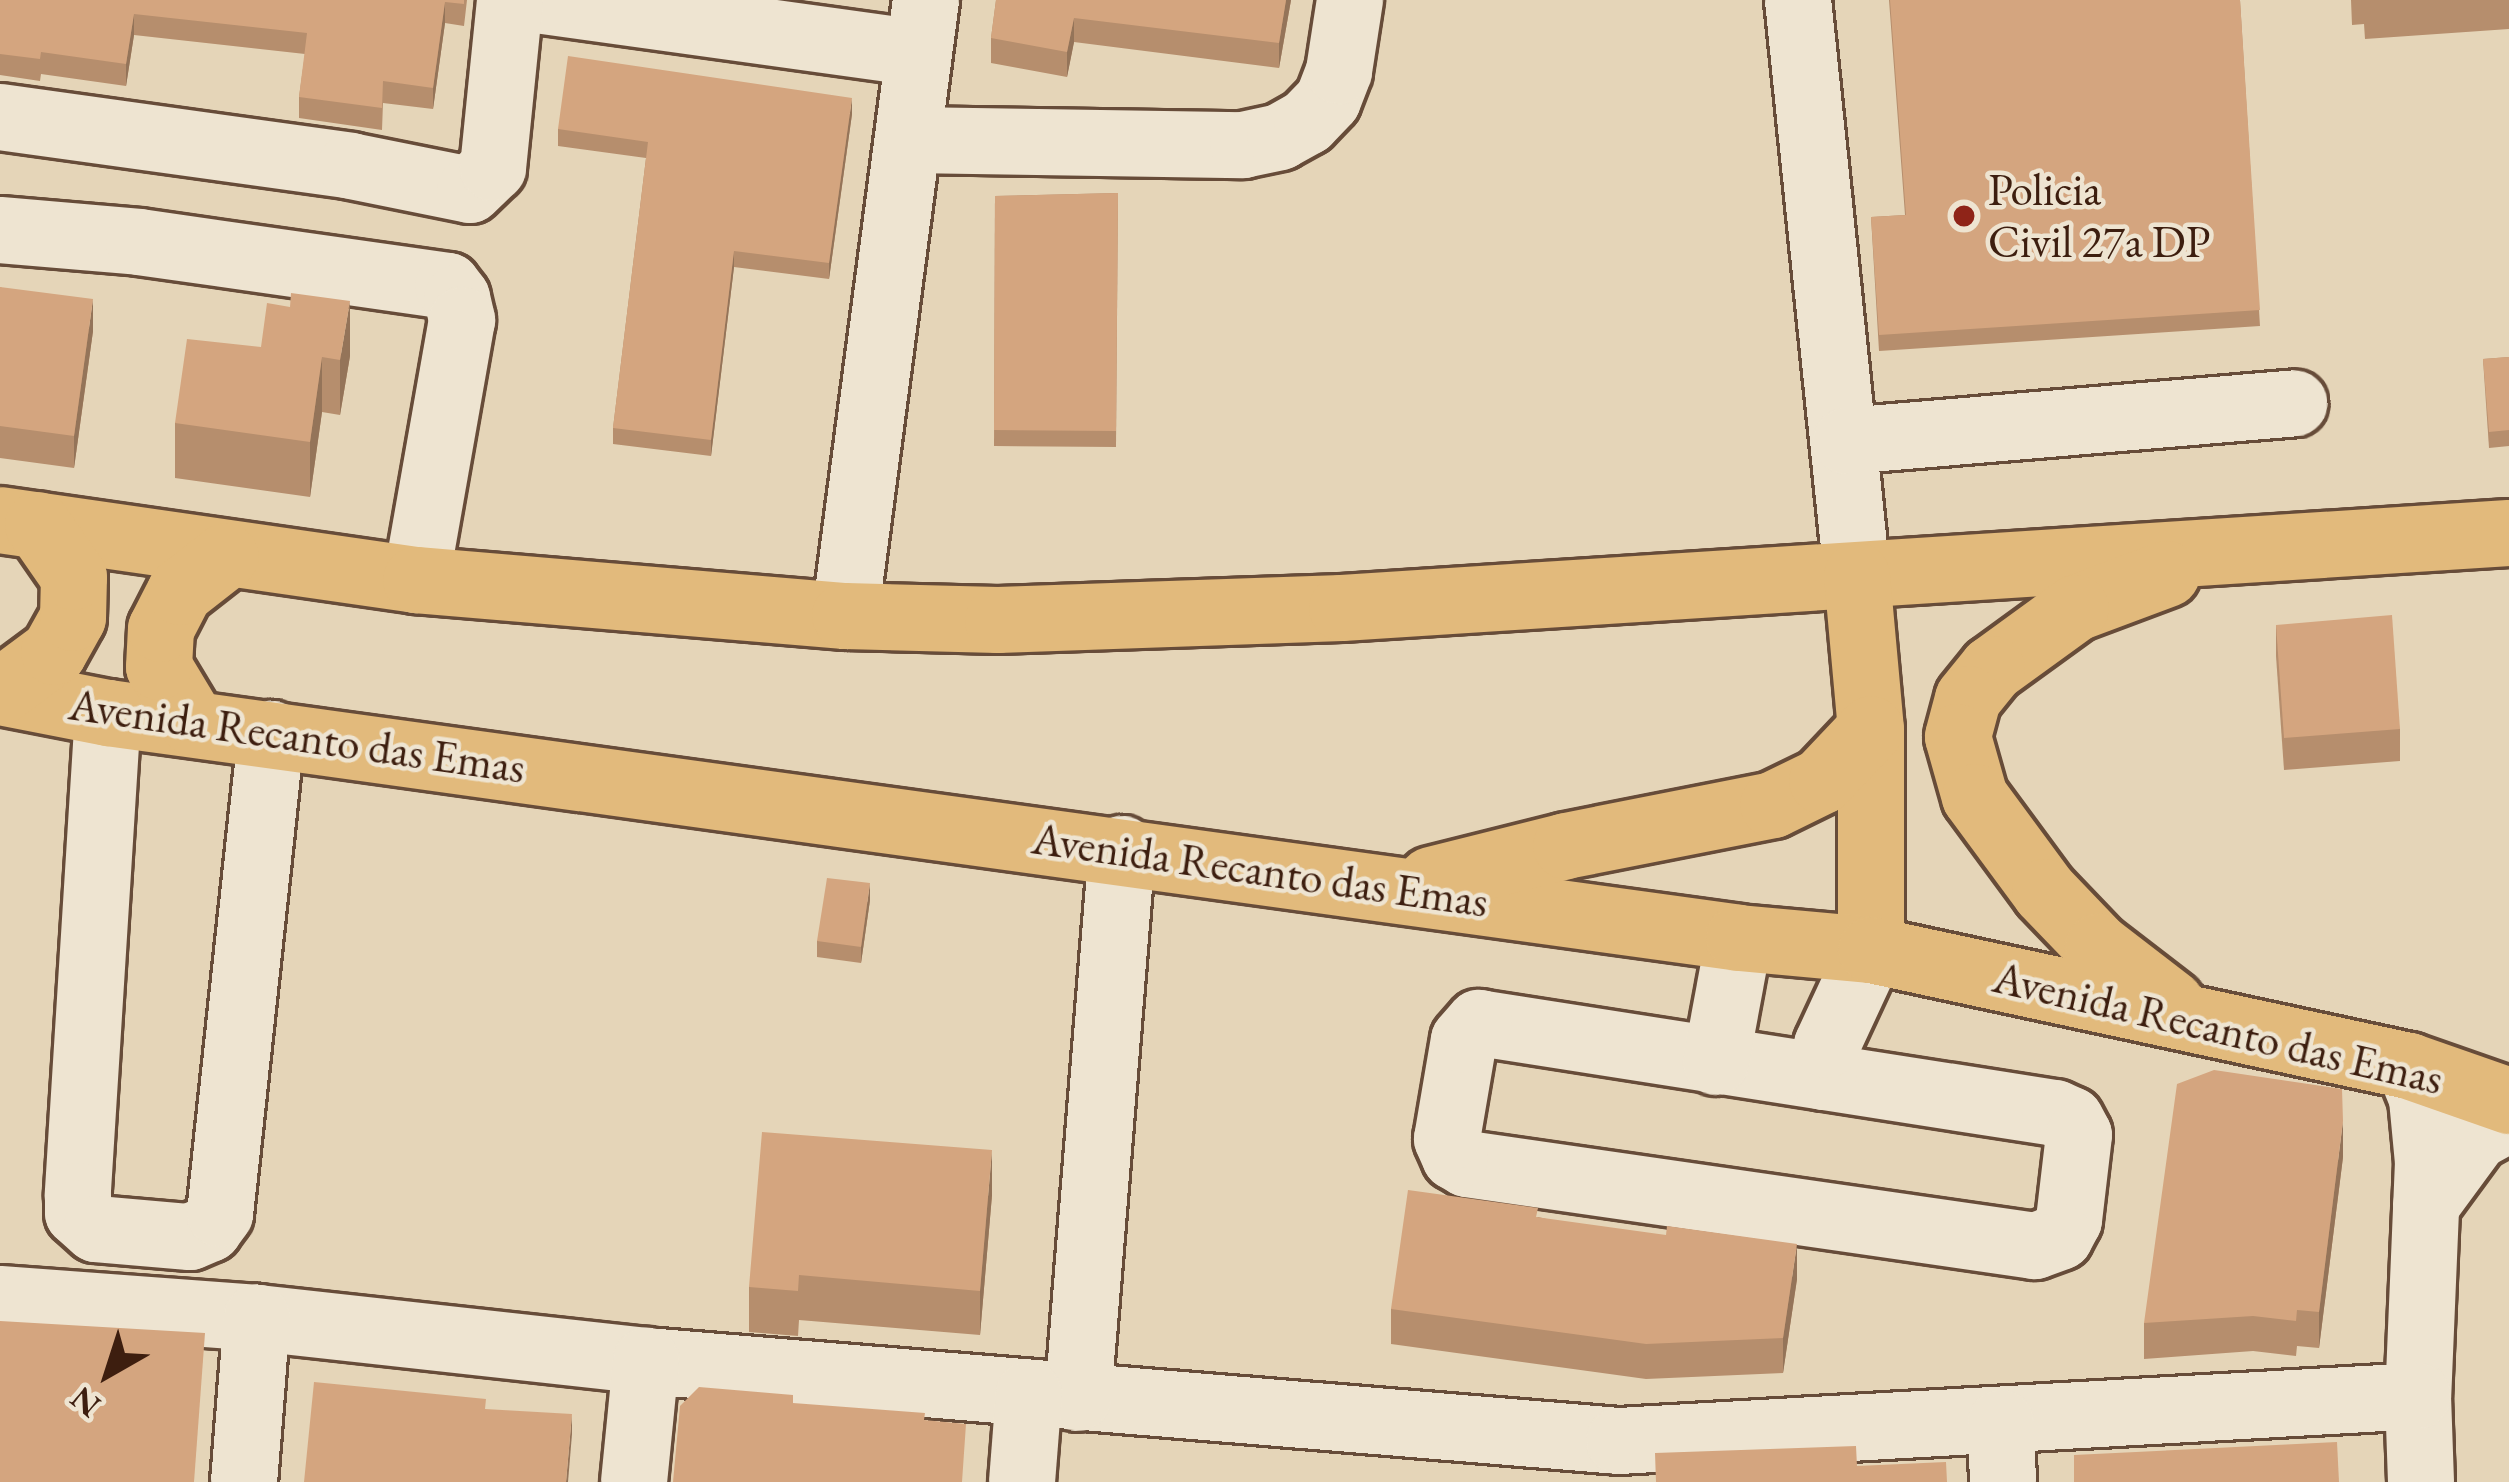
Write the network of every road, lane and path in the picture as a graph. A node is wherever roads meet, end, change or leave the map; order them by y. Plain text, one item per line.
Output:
1 (510, 0) edge
2 (537, 0) edge
3 (1350, 0) edge
4 (1798, 0) edge
5 (922, 26) edge
6 (0, 117) edge
7 (157, 139) junction
8 (910, 140) junction
9 (0, 230) edge
10 (140, 242) junction
11 (2294, 403) dead end
12 (1846, 441) junction
13 (19, 523) edge
14 (2509, 533) edge
15 (2232, 548) junction
16 (226, 556) junction
17 (1857, 576) junction
18 (416, 580) junction
19 (844, 616) junction
20 (0, 692) edge
21 (108, 713) junction
22 (192, 722) junction
23 (1871, 729) junction
24 (271, 734) junction
25 (1122, 849) junction
26 (1362, 886) junction
27 (1739, 938) junction
28 (1870, 950) junction
29 (2186, 1015) junction
30 (1716, 1062) junction
31 (2409, 1066) junction
32 (1823, 1077) junction
33 (2509, 1101) edge
34 (2509, 1119) edge
35 (2426, 1205) junction
36 (0, 1300) edge
37 (257, 1318) junction
38 (646, 1361) junction
39 (1054, 1396) junction
40 (2417, 1396) junction
41 (2002, 1453) edge
42 (1620, 1462) edge
43 (244, 1482) edge
44 (634, 1482) edge
45 (1022, 1482) edge
46 (2421, 1482) edge

1 - 7 street
2 - 5 street
3 - 8 street
4 - 12 street
5 - 8 street
6 - 7 street
7 - 10 street
8 - 19 street
9 - 10 street
10 - 18 street
11 - 12 street
12 - 17 street
13 - 16 main road
13 - 20 main road
14 - 15 main road
15 - 17 main road
15 - 29 main road
16 - 18 main road
16 - 22 main road
17 - 19 main road
17 - 23 main road
18 - 19 main road
20 - 21 main road, Avenida Recanto das Emas
21 - 22 main road, Avenida Recanto das Emas
21 - 24 street
22 - 24 main road, Avenida Recanto das Emas
23 - 26 main road
23 - 28 main road
24 - 25 main road, Avenida Recanto das Emas
25 - 26 main road, Avenida Recanto das Emas
25 - 39 street
26 - 27 main road, Avenida Recanto das Emas
27 - 28 main road, Avenida Recanto das Emas
27 - 30 street
28 - 29 main road, Avenida Recanto das Emas
28 - 32 street
29 - 31 main road, Avenida Recanto das Emas
30 - 32 street
30 - 32 street
31 - 33 main road, Avenida Recanto das Emas
31 - 35 street
34 - 35 street
35 - 40 street
36 - 37 street
37 - 38 street
37 - 43 street
38 - 39 street
38 - 44 street
39 - 42 street
39 - 45 street
40 - 41 street
40 - 46 street
41 - 42 street

